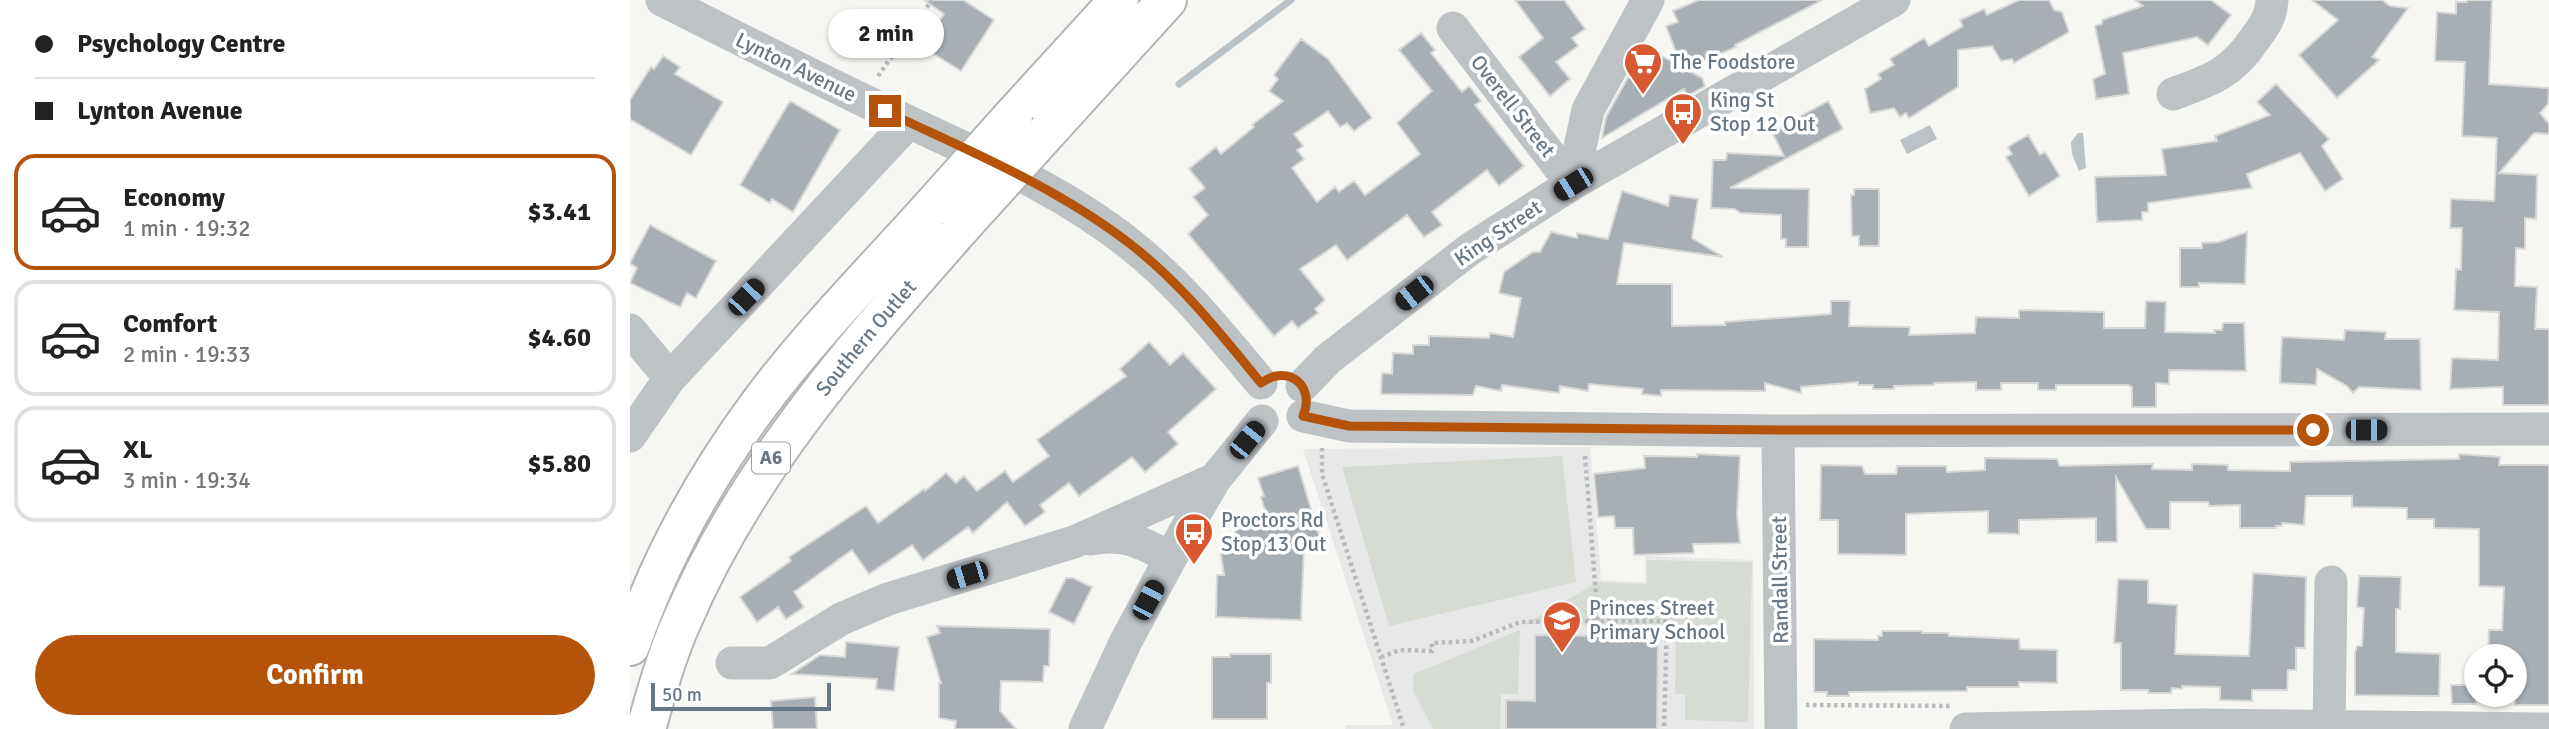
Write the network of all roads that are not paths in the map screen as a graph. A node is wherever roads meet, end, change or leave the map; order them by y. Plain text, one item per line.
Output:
1 (662, 0) edge
2 (1119, 0) edge
3 (1167, 0) edge
4 (1648, 0) edge
5 (1894, 0) edge
6 (2272, 0) edge
7 (1453, 28) dead end
8 (2173, 94) dead end
9 (909, 122) junction
10 (1573, 184) junction
11 (945, 218) junction
12 (630, 330) edge
13 (670, 378) junction
14 (1261, 383) junction
15 (1303, 401) junction
16 (1262, 421) junction
17 (2549, 429) edge
18 (1778, 430) junction
19 (630, 436) edge
20 (1215, 479) junction
21 (1074, 542) junction
22 (1170, 558) junction
23 (2331, 582) dead end
24 (630, 646) edge
25 (732, 663) dead end
26 (2201, 727) edge
27 (2329, 728) edge
28 (646, 729) edge
29 (1085, 729) edge
30 (1781, 729) edge
31 (1966, 729) edge
32 (2549, 729) edge

1 - 9 street, Lynton Avenue
2 - 11 highway, Southern Outlet / A6, bridge
3 - 11 highway, Southern Outlet / A6, bridge
4 - 10 street
5 - 10 street, King Street
6 - 8 street
7 - 10 street, Overell Street
9 - 13 street
9 - 14 street, Lynton Avenue
10 - 15 street, King Street
11 - 24 highway, Southern Outlet / A6
11 - 28 highway, Southern Outlet / A6
12 - 13 street
13 - 19 street
14 - 15 street
14 - 16 street
15 - 16 street
15 - 18 street
16 - 20 street
17 - 18 street
18 - 30 street, Randall Street
20 - 21 street
20 - 22 street
21 - 22 street
21 - 25 street
22 - 29 street
23 - 27 street
26 - 27 street
26 - 31 street
27 - 32 street

